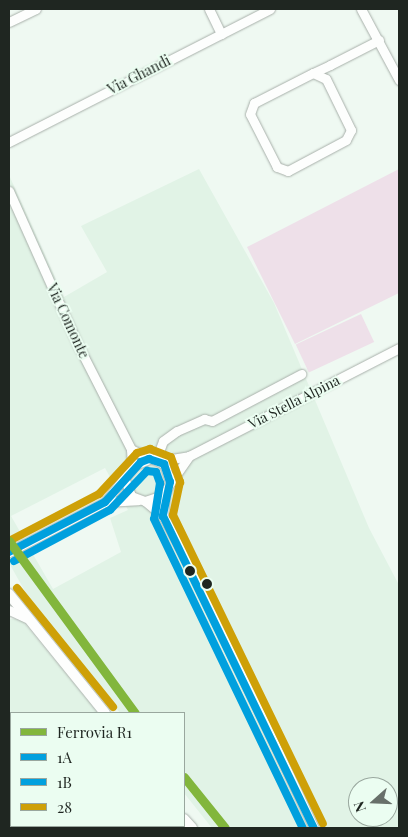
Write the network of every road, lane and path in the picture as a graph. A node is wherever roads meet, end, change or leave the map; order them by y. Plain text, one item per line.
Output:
1 (36, 9) edge
2 (209, 9) edge
3 (270, 9) edge
4 (361, 9) edge
5 (9, 22) edge
6 (220, 34) junction
7 (379, 40) junction
8 (330, 65) junction
9 (313, 73) junction
10 (326, 79) junction
11 (399, 80) edge
12 (9, 142) edge
13 (9, 191) edge
14 (399, 348) edge
15 (301, 374) dead end
16 (131, 449) junction
17 (189, 456) junction
18 (155, 460) junction
19 (132, 468) junction
20 (125, 480) junction
21 (170, 482) junction
22 (165, 494) junction
23 (142, 501) junction
24 (105, 502) junction
25 (163, 516) junction
26 (9, 552) edge
27 (9, 594) edge
28 (9, 610) edge
29 (29, 619) junction
30 (105, 712) edge
31 (314, 828) edge

1 - 5 street
2 - 6 street
3 - 6 street, Via Ghandi
4 - 7 street
6 - 12 street, Via Ghandi
7 - 8 street
7 - 11 street
8 - 9 street
8 - 10 street
9 - 10 street
9 - 10 street
13 - 16 street, Via Comonte
14 - 17 street, Via Stella Alpina
15 - 18 street
16 - 18 street
16 - 19 street
17 - 18 street, Via Stella Alpina
17 - 21 street, Via Stella Alpina
18 - 19 street
18 - 21 street
19 - 20 street
20 - 23 street
20 - 24 street
21 - 22 street
22 - 23 street
22 - 25 street
23 - 24 street
23 - 25 street
24 - 26 street
25 - 31 street
27 - 29 main road
28 - 29 street
29 - 30 main road

